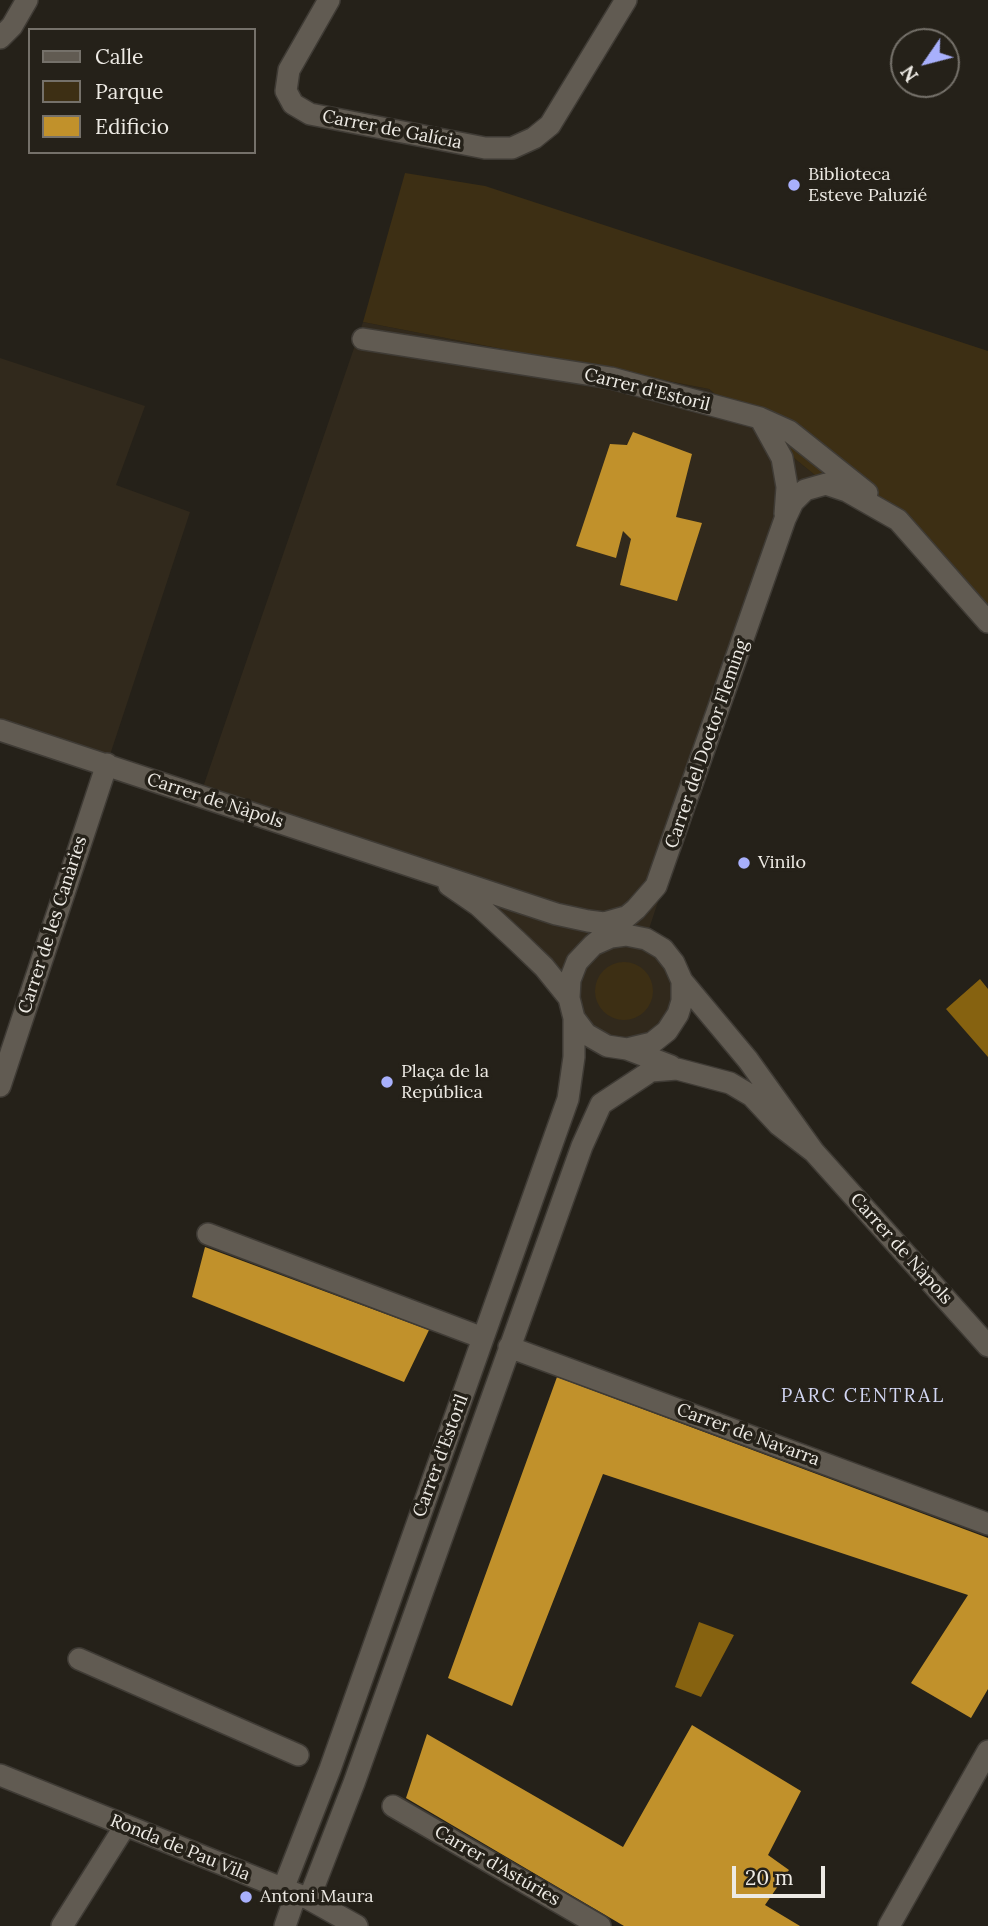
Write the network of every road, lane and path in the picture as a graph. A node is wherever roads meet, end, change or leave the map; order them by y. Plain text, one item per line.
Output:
1 (27, 0) edge
2 (328, 0) edge
3 (626, 0) edge
4 (0, 37) edge
5 (363, 339) dead end
6 (760, 418) junction
7 (785, 519) junction
8 (898, 520) junction
9 (988, 622) edge
10 (0, 730) edge
11 (107, 764) junction
12 (430, 872) junction
13 (627, 916) junction
14 (593, 945) junction
15 (682, 981) junction
16 (572, 1008) junction
17 (640, 1058) junction
18 (0, 1086) edge
19 (814, 1152) junction
20 (208, 1234) dead end
21 (483, 1338) junction
22 (988, 1346) edge
23 (509, 1347) junction
24 (988, 1524) edge
25 (79, 1658) dead end
26 (988, 1751) edge
27 (298, 1755) dead end
28 (0, 1774) edge
29 (393, 1806) dead end
30 (125, 1826) junction
31 (296, 1894) junction
32 (62, 1926) edge
33 (285, 1926) edge
34 (357, 1926) edge
35 (600, 1926) edge
36 (889, 1926) edge

1 - 4 street
2 - 3 street, Carrer de Galícia
5 - 6 street, Carrer d'Estoril
6 - 7 street, Carrer del Doctor Fleming
6 - 8 street, Carrer d'Estoril
7 - 8 street, Carrer del Doctor Fleming
7 - 13 street, Carrer del Doctor Fleming
8 - 9 street, Carrer del Doctor Fleming
10 - 11 street, Carrer de Nàpols
11 - 12 street, Carrer de Nàpols
11 - 18 street, Carrer de les Canàries
12 - 13 street, Carrer de Nàpols
12 - 16 street, Carrer de Nàpols
13 - 14 street, Carrer del Doctor Fleming
14 - 15 street
14 - 16 street
15 - 17 street, Carrer d'Estoril
15 - 19 street, Carrer de Nàpols
16 - 17 street
16 - 21 street, Carrer d'Estoril
17 - 19 street, Carrer de Nàpols
17 - 23 street, Carrer d'Estoril
19 - 22 street, Carrer de Nàpols
20 - 21 street
21 - 31 street, Carrer d'Estoril
23 - 24 street, Carrer de Navarra
23 - 31 street, Carrer d'Estoril
25 - 27 street
26 - 36 street
28 - 30 street, Ronda de Pau Vila
29 - 35 street, Carrer d'Astúries
30 - 31 street, Ronda de Pau Vila
30 - 32 street
31 - 33 street
31 - 34 street, Ronda de Pau Vila

